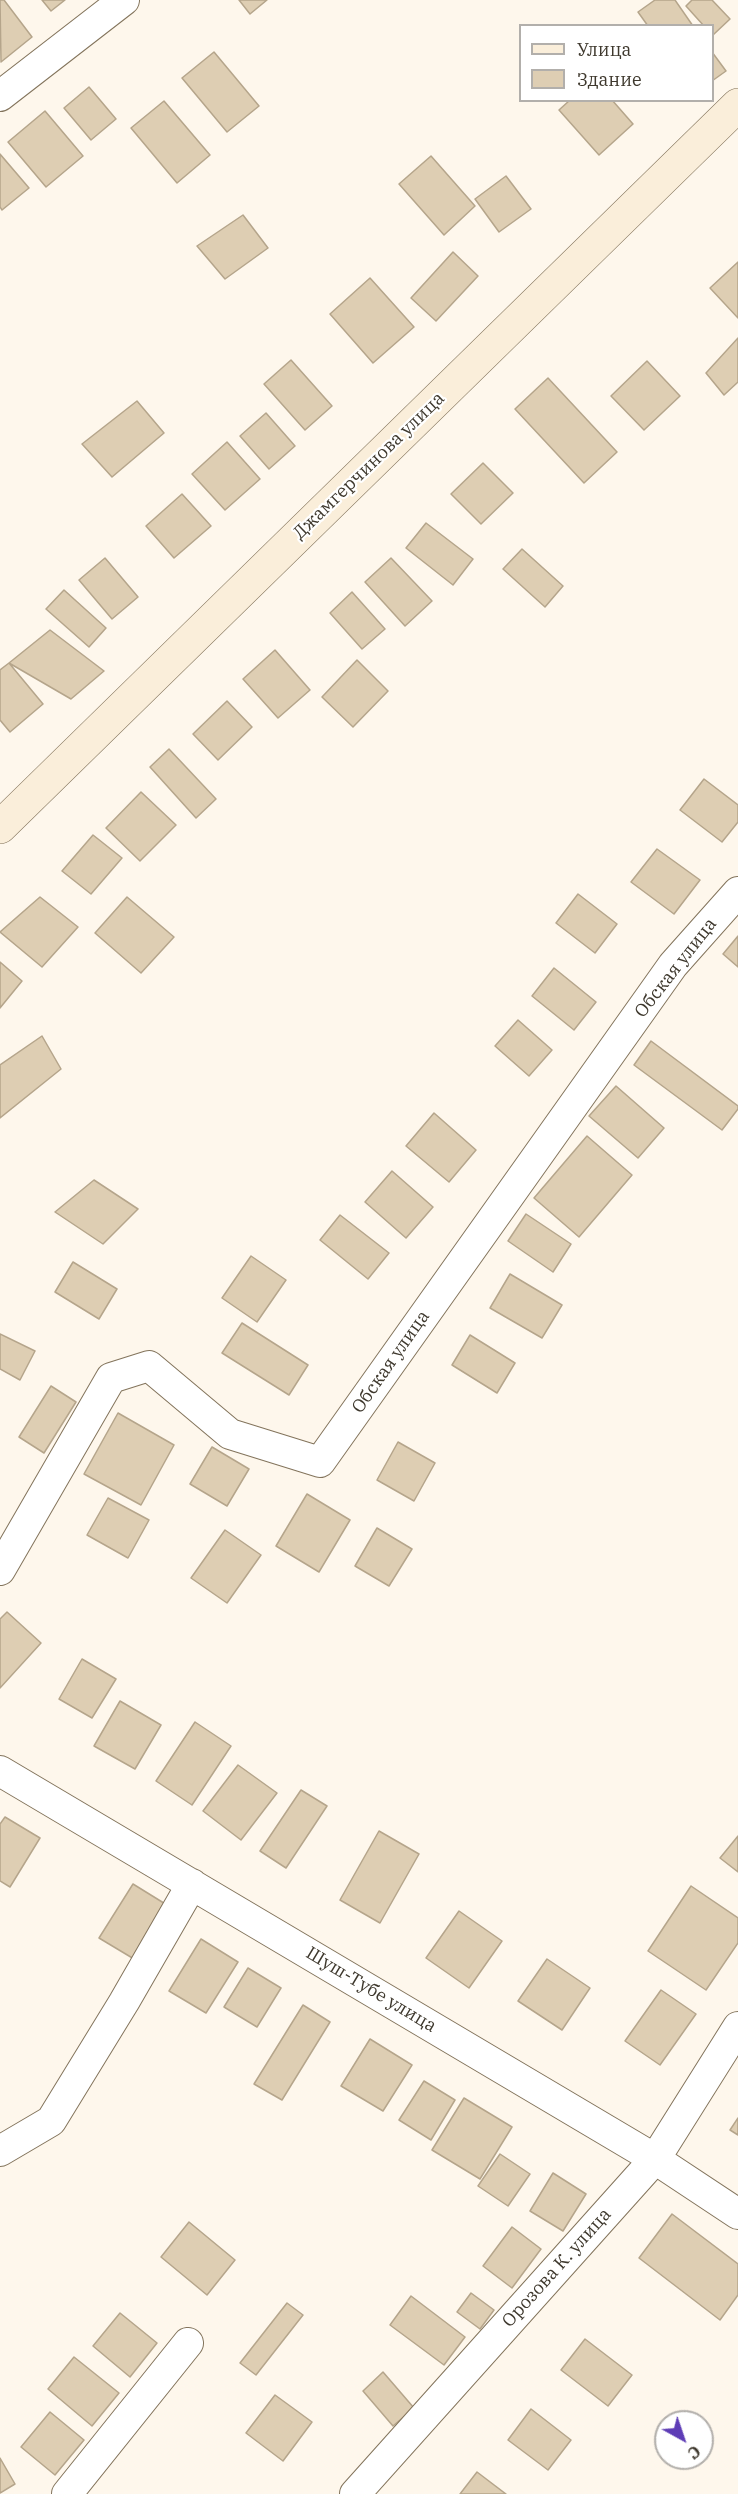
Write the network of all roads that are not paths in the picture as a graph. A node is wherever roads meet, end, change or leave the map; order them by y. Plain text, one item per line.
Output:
1 (124, 0) edge
2 (0, 96) edge
3 (738, 105) edge
4 (0, 827) edge
5 (738, 892) edge
6 (0, 1570) edge
7 (0, 1771) edge
8 (192, 1884) junction
9 (738, 2027) edge
10 (0, 2151) edge
11 (655, 2159) junction
12 (738, 2214) edge
13 (188, 2343) dead end
14 (67, 2494) edge
15 (355, 2494) edge

1 - 2 street
3 - 4 street, Джамгерчинова улица
5 - 6 street, Обская улица
7 - 8 street, Шуш-Тубе улица
8 - 10 street
8 - 11 street, Шуш-Тубе улица
9 - 11 street, Орозова К. улица
11 - 12 street, Шуш-Тубе улица
11 - 15 street, Орозова К. улица
13 - 14 street

